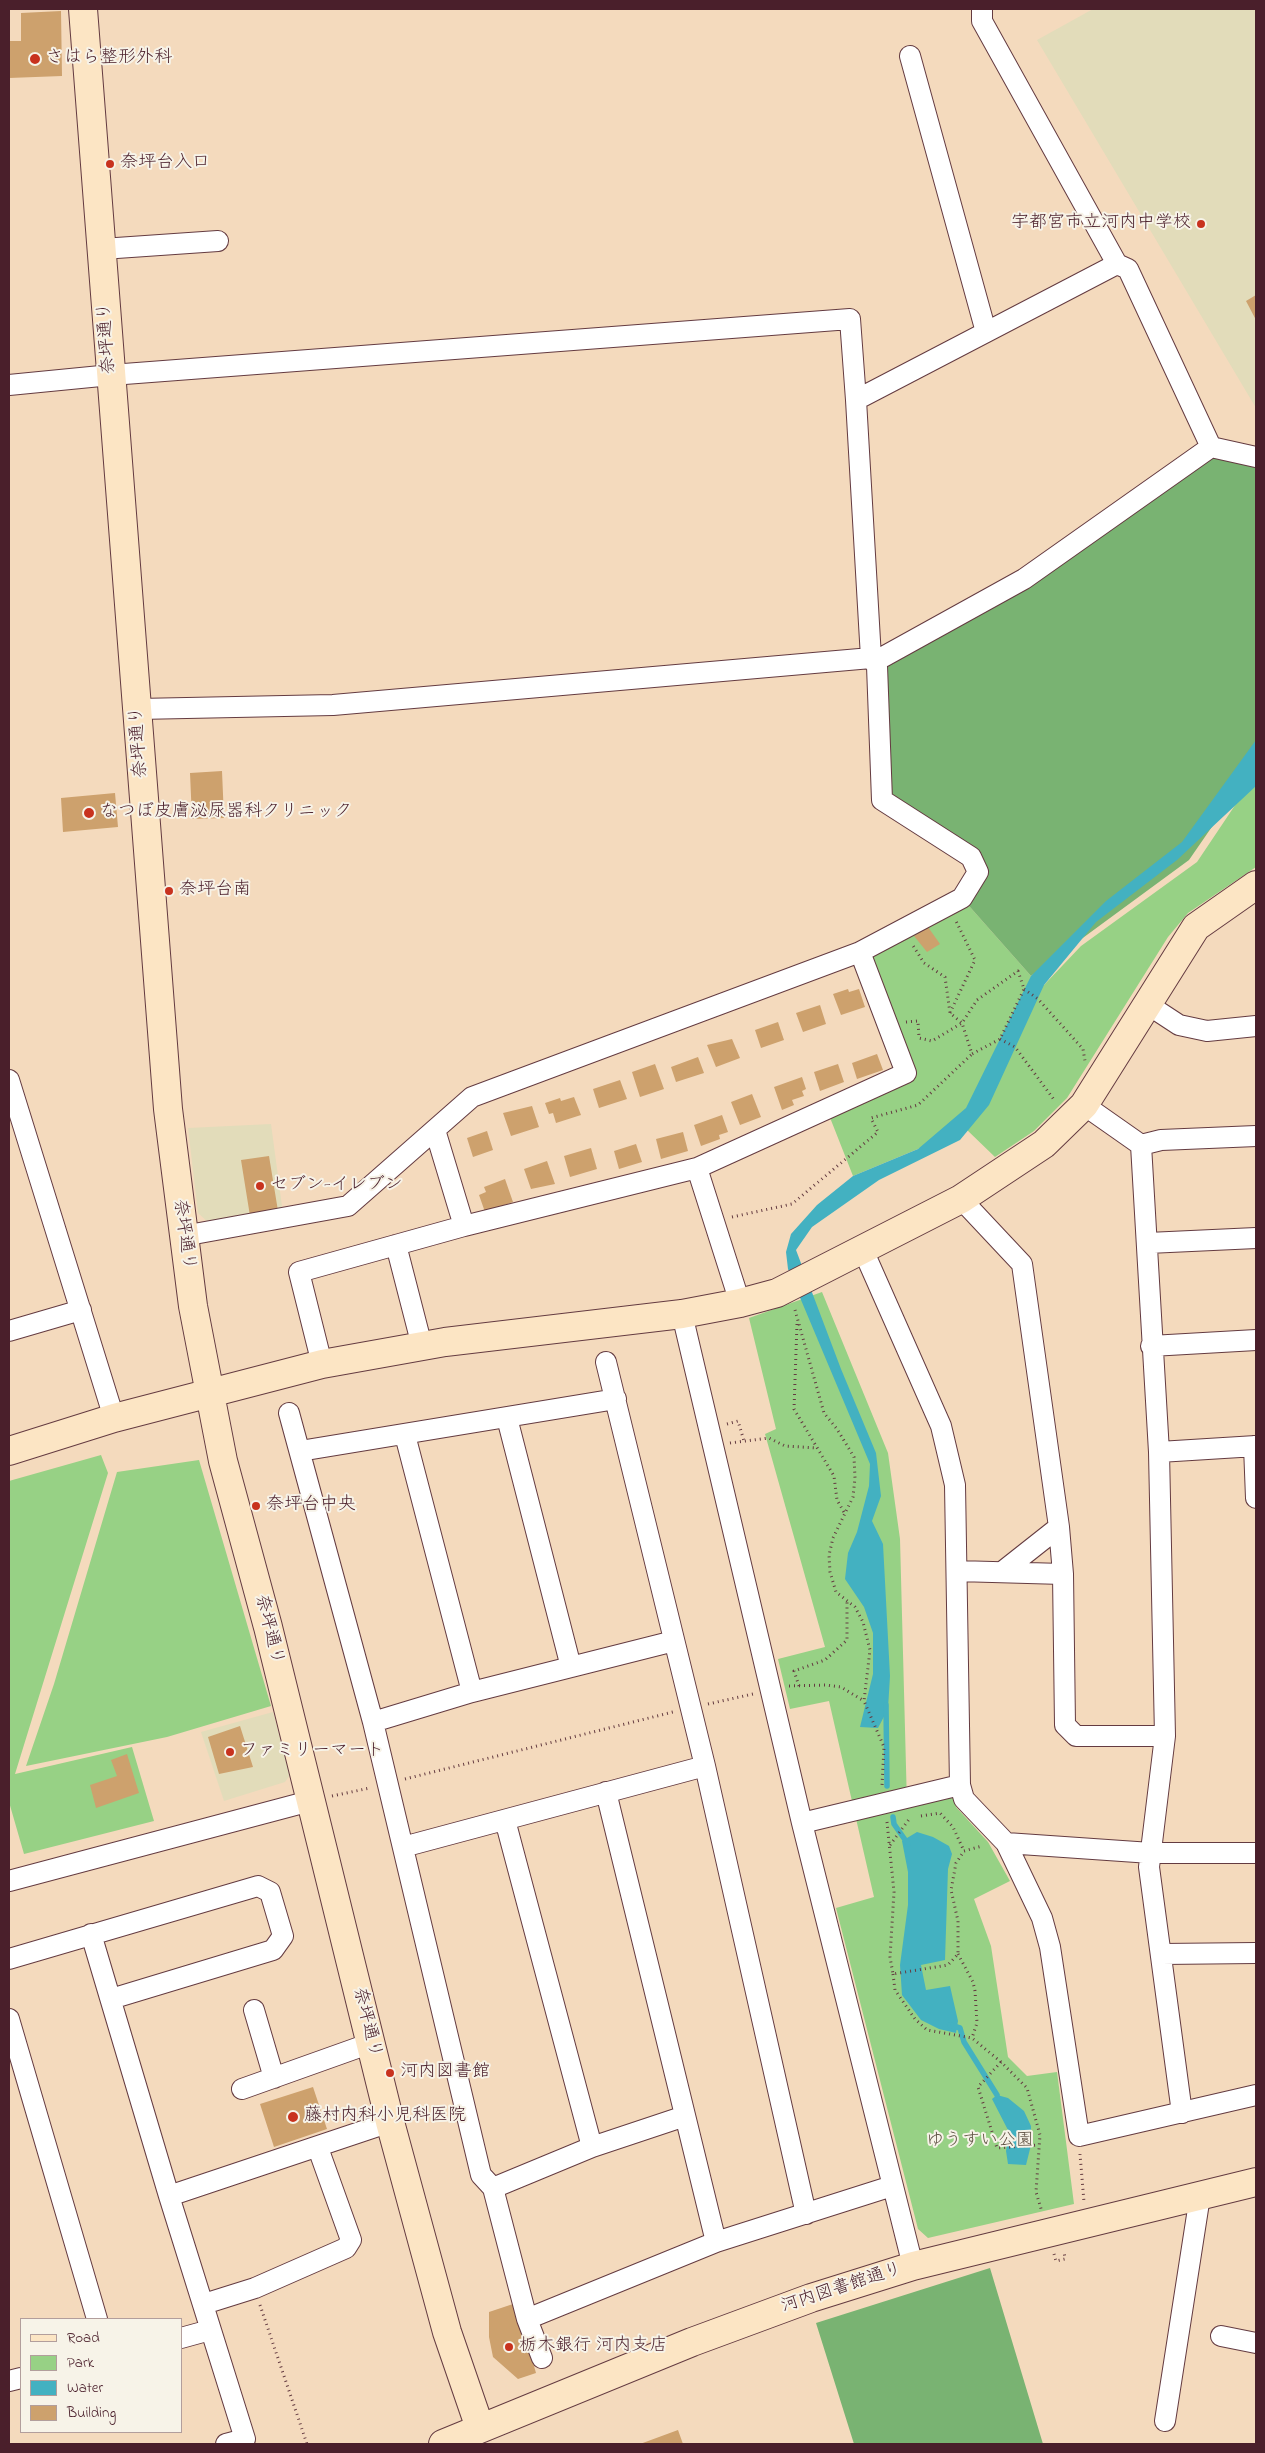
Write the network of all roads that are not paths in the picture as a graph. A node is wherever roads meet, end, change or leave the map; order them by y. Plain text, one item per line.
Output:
1 (83, 9) edge
2 (982, 9) edge
3 (910, 56) dead end
4 (218, 241) dead end
5 (102, 250) junction
6 (1117, 264) junction
7 (986, 332) junction
8 (111, 375) junction
9 (9, 385) edge
10 (856, 400) junction
11 (1210, 447) junction
12 (1256, 457) edge
13 (871, 658) junction
14 (138, 709) junction
15 (1256, 885) edge
16 (860, 952) junction
17 (1147, 1004) junction
18 (1256, 1026) edge
19 (9, 1080) edge
20 (1072, 1106) junction
21 (436, 1130) junction
22 (1256, 1136) edge
23 (1141, 1145) junction
24 (698, 1168) junction
25 (961, 1199) junction
26 (464, 1226) junction
27 (183, 1236) junction
28 (1256, 1238) edge
29 (1148, 1243) junction
30 (396, 1245) junction
31 (863, 1250) junction
32 (740, 1303) junction
33 (80, 1310) junction
34 (682, 1314) junction
35 (9, 1331) edge
36 (1256, 1340) edge
37 (422, 1346) junction
38 (1151, 1346) junction
39 (606, 1362) dead end
40 (322, 1364) junction
41 (209, 1393) junction
42 (616, 1399) junction
43 (289, 1413) dead end
44 (114, 1418) junction
45 (507, 1418) junction
46 (405, 1435) junction
47 (1255, 1446) edge
48 (9, 1450) edge
49 (300, 1452) junction
50 (1159, 1452) junction
51 (1256, 1498) edge
52 (1059, 1527) junction
53 (957, 1571) junction
54 (1002, 1572) junction
55 (1063, 1574) junction
56 (674, 1641) junction
57 (571, 1667) junction
58 (472, 1692) junction
59 (373, 1722) junction
60 (1165, 1736) junction
61 (705, 1766) junction
62 (960, 1785) junction
63 (606, 1792) junction
64 (310, 1801) junction
65 (505, 1820) junction
66 (802, 1823) junction
67 (998, 1844) junction
68 (404, 1847) junction
69 (1256, 1852) edge
70 (1151, 1853) junction
71 (9, 1880) edge
72 (91, 1934) junction
73 (1256, 1953) edge
74 (1162, 1954) junction
75 (9, 1958) edge
76 (111, 1999) junction
77 (254, 2010) dead end
78 (9, 2019) edge
79 (371, 2043) junction
80 (12, 2046) edge
81 (274, 2078) junction
82 (242, 2089) dead end
83 (1256, 2095) edge
84 (1182, 2113) junction
85 (685, 2116) junction
86 (390, 2122) junction
87 (592, 2147) junction
88 (318, 2148) junction
89 (1256, 2182) edge
90 (892, 2186) junction
91 (493, 2188) junction
92 (169, 2196) junction
93 (1200, 2196) junction
94 (806, 2214) junction
95 (716, 2242) junction
96 (913, 2266) junction
97 (204, 2304) junction
98 (97, 2318) edge
99 (527, 2319) junction
100 (210, 2330) junction
101 (1220, 2336) dead end
102 (182, 2338) edge
103 (1256, 2343) edge
104 (542, 2358) dead end
105 (1165, 2420) dead end
106 (480, 2428) junction
107 (226, 2444) edge
108 (443, 2444) edge

1 - 5 street, 奈坪通り
2 - 6 street
3 - 7 street
4 - 5 street
5 - 8 street, 奈坪通り
6 - 7 street
6 - 11 street
7 - 10 street
8 - 9 street
8 - 10 street
8 - 14 street, 奈坪通り
10 - 13 street
11 - 12 street
11 - 13 street
13 - 14 street
13 - 16 street
14 - 27 street, 奈坪通り
15 - 17 street
16 - 21 street
16 - 24 street
17 - 18 street
17 - 20 street
19 - 33 street
20 - 23 street
20 - 25 street
21 - 26 street
21 - 27 street
22 - 23 street
23 - 29 street
24 - 26 street
24 - 32 street
25 - 31 street
25 - 52 street
26 - 30 street
27 - 41 street, 奈坪通り
28 - 29 street
29 - 38 street
30 - 37 street
30 - 40 street
31 - 32 street
31 - 53 street
32 - 34 street
33 - 35 street
33 - 44 street
34 - 37 street
34 - 66 street
36 - 38 street
37 - 40 street
38 - 50 street
39 - 42 street
40 - 41 street
41 - 44 street
41 - 64 street, 奈坪通り
42 - 45 street
42 - 56 street
43 - 49 street
44 - 48 street
45 - 46 street
45 - 57 street
46 - 49 street
46 - 58 street
47 - 50 street
47 - 51 street
49 - 59 street
50 - 60 street
52 - 54 street
52 - 55 street
53 - 54 street
53 - 62 street
54 - 55 street
55 - 60 street
56 - 57 street
56 - 61 street
57 - 58 street
58 - 59 street
59 - 68 street
60 - 70 street
61 - 63 street
61 - 94 street
62 - 66 street
62 - 67 street
63 - 65 street
63 - 85 street
64 - 71 street
64 - 79 street, 奈坪通り
65 - 68 street
65 - 87 street
66 - 90 street
67 - 70 street
67 - 84 street
68 - 91 street
69 - 70 street
70 - 74 street
72 - 75 street
72 - 76 street
72 - 76 street
73 - 74 street
74 - 84 street
76 - 92 street
77 - 81 street
78 - 80 street
79 - 81 street
79 - 86 street, 奈坪通り
80 - 98 street
81 - 82 street
83 - 84 street
85 - 87 street
85 - 95 street
86 - 88 street
86 - 106 street, 奈坪通り
87 - 91 street
88 - 92 street
88 - 97 street
89 - 93 street, 河内図書館通り
90 - 94 street
90 - 96 street
91 - 99 street
92 - 97 street
93 - 96 street, 河内図書館通り
93 - 105 street
94 - 95 street
95 - 99 street
96 - 106 street, 河内図書館通り
97 - 100 street
99 - 104 street
100 - 102 street
100 - 107 street
101 - 103 street
106 - 108 street, 河内図書館通り

